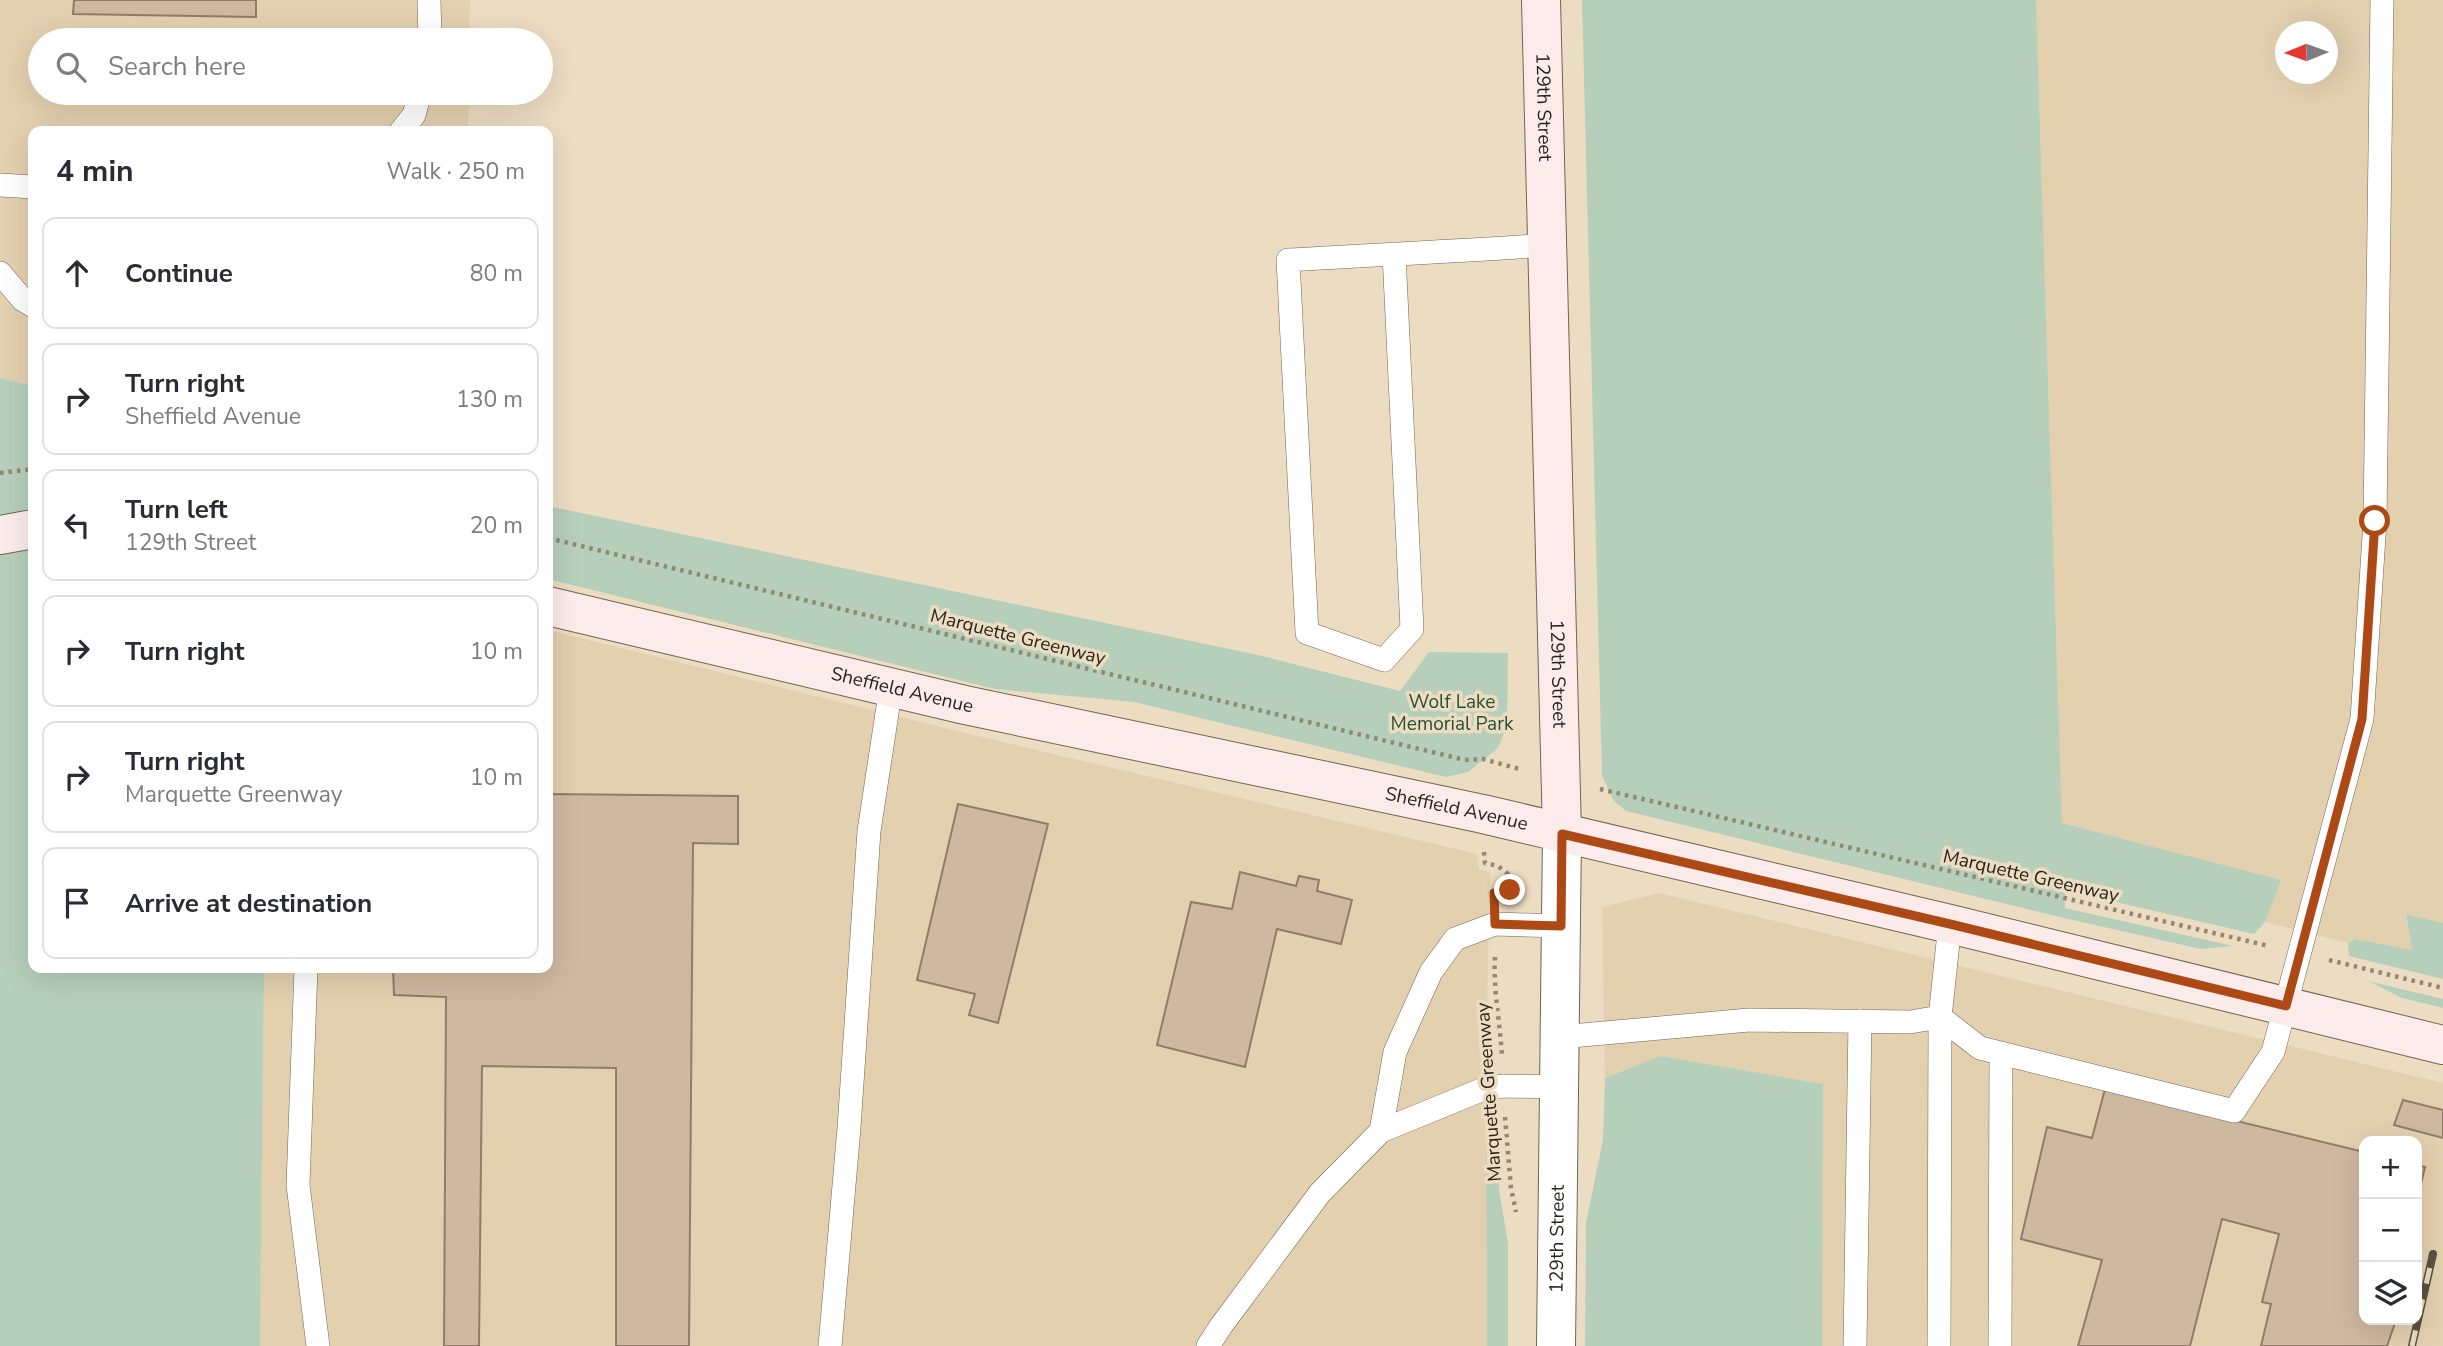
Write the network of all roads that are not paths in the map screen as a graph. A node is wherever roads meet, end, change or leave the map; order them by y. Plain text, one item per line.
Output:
1 (429, 0) edge
2 (1541, 0) edge
3 (2382, 0) edge
4 (430, 28) edge
5 (416, 105) edge
6 (405, 126) edge
7 (0, 185) edge
8 (28, 187) edge
9 (1547, 245) junction
10 (1394, 254) junction
11 (0, 273) edge
12 (28, 303) edge
13 (28, 530) edge
14 (0, 535) edge
15 (553, 607) edge
16 (891, 687) junction
17 (1562, 834) junction
18 (1950, 924) junction
19 (1561, 926) junction
20 (306, 973) edge
21 (2286, 1006) junction
22 (1940, 1017) junction
23 (1860, 1021) junction
24 (1560, 1037) junction
25 (2443, 1045) edge
26 (2001, 1053) junction
27 (1559, 1087) junction
28 (1381, 1131) junction
29 (318, 1346) edge
30 (830, 1346) edge
31 (1208, 1346) edge
32 (1556, 1346) edge
33 (1855, 1346) edge
34 (1939, 1346) edge
35 (2000, 1346) edge

1 - 4 lane
2 - 9 main road, 129th Street
3 - 21 lane
5 - 6 lane
7 - 8 lane
9 - 10 lane
9 - 17 main road, 129th Street
10 - 10 lane
11 - 12 lane
13 - 14 main road
15 - 16 main road, Sheffield Avenue
16 - 17 main road, Sheffield Avenue
16 - 30 lane
17 - 18 main road, Sheffield Avenue
17 - 19 street, 129th Street
18 - 21 main road, Sheffield Avenue
18 - 22 lane
19 - 24 street, 129th Street
19 - 28 lane
20 - 29 lane
21 - 25 main road, Sheffield Avenue
21 - 26 lane
22 - 23 lane
22 - 26 lane
22 - 34 lane
23 - 24 lane
23 - 33 lane
24 - 27 street, 129th Street
26 - 35 lane
27 - 28 lane
27 - 32 street, 129th Street
28 - 31 lane

